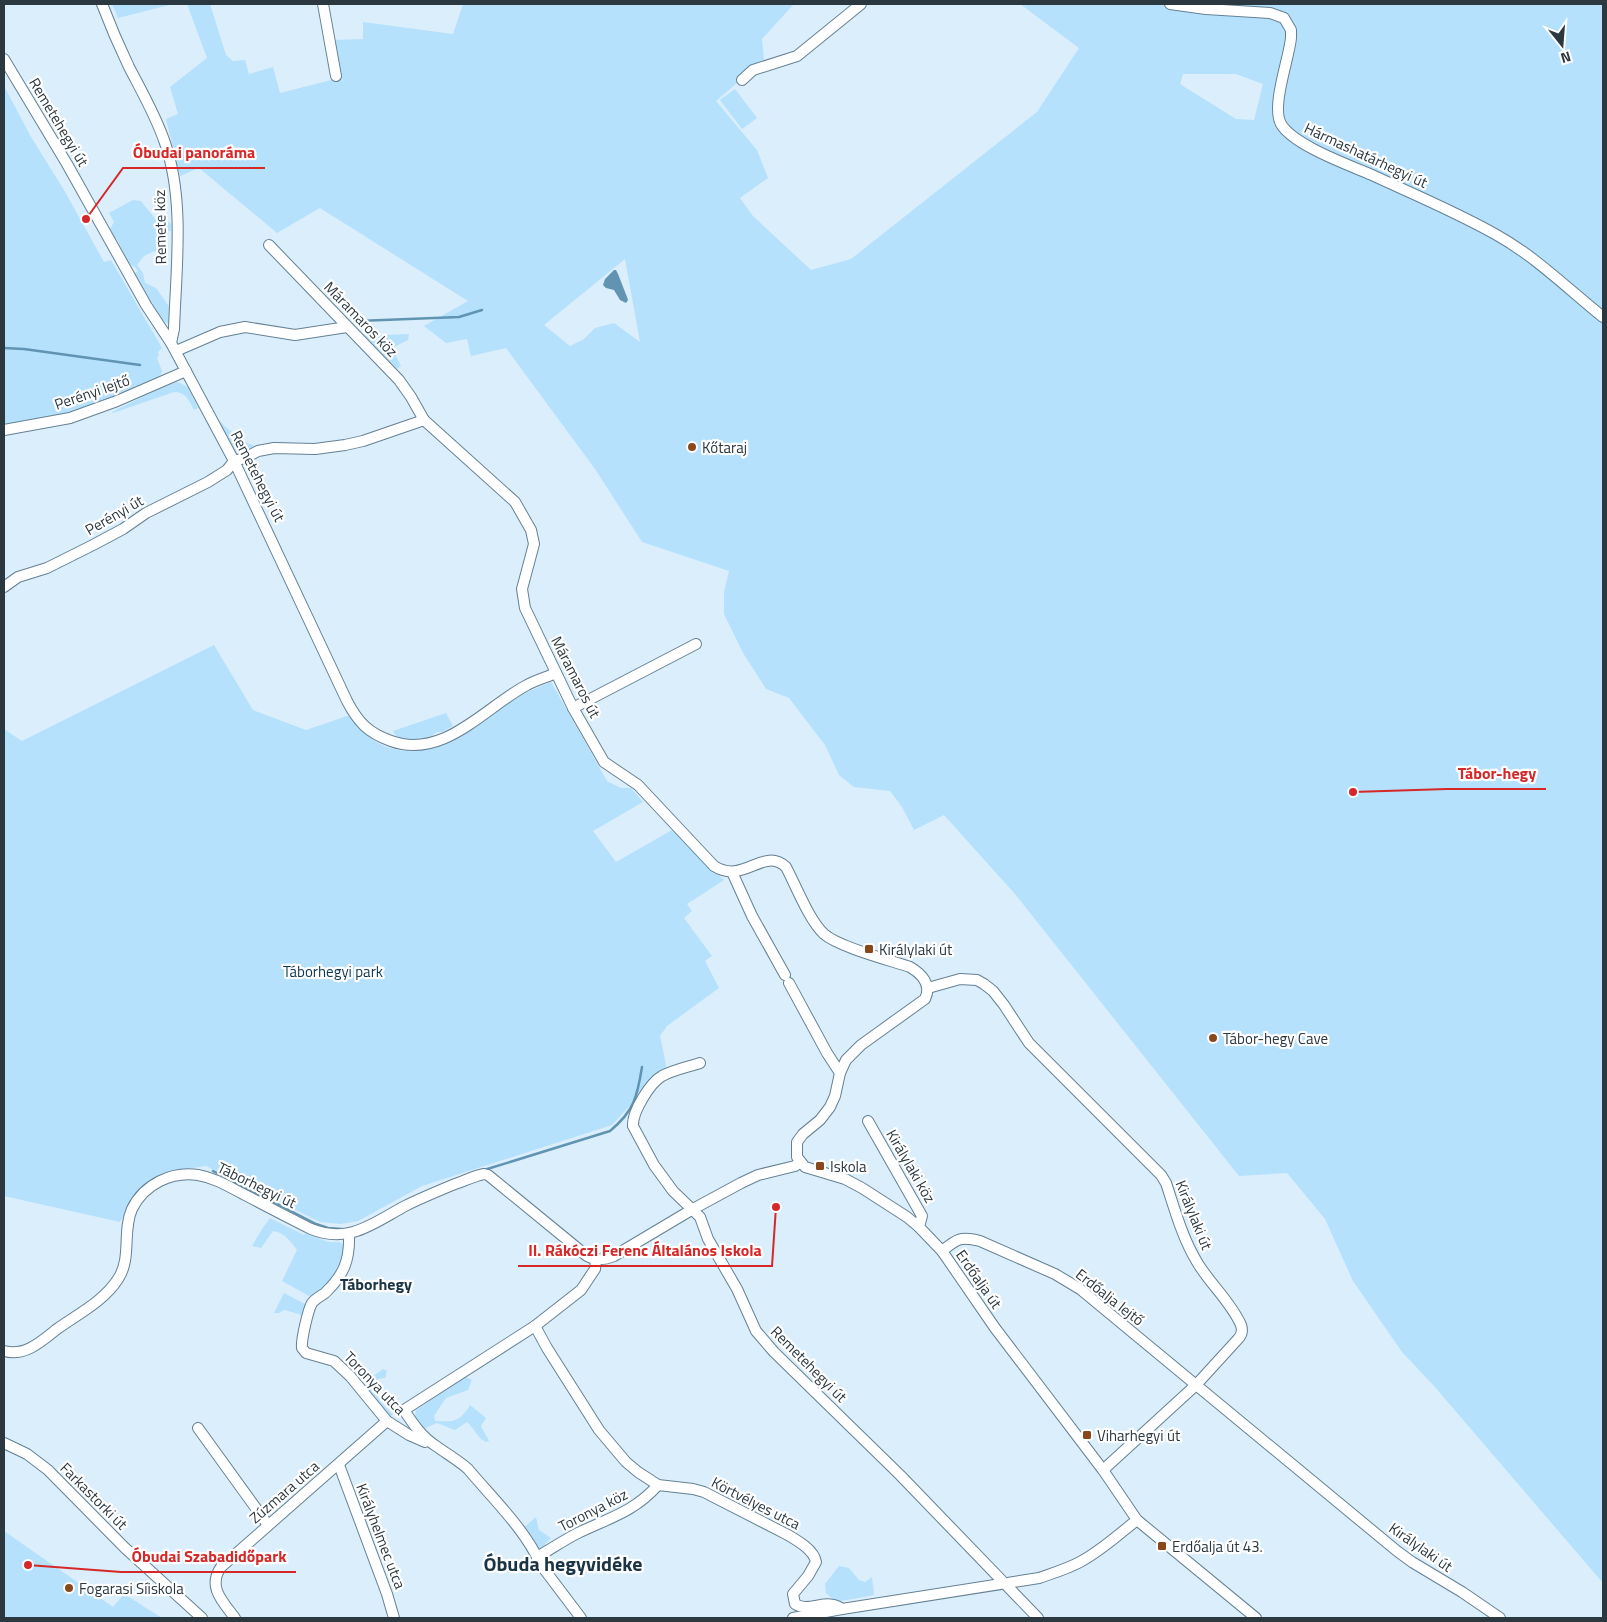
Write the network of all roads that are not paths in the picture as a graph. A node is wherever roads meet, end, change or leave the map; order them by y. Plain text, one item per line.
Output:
1 (102, 4) edge
2 (323, 4) edge
3 (861, 4) edge
4 (1170, 4) edge
5 (4, 59) edge
6 (336, 76) dead end
7 (742, 80) dead end
8 (269, 245) dead end
9 (1603, 317) edge
10 (347, 327) junction
11 (173, 347) junction
12 (186, 371) junction
13 (424, 420) junction
14 (4, 430) edge
15 (234, 461) junction
16 (4, 587) edge
17 (696, 644) dead end
18 (556, 673) junction
19 (573, 708) junction
20 (732, 872) junction
21 (928, 988) junction
22 (700, 1063) dead end
23 (840, 1073) junction
24 (868, 1121) dead end
25 (800, 1162) junction
26 (693, 1209) junction
27 (919, 1227) junction
28 (349, 1234) junction
29 (942, 1251) junction
30 (596, 1260) junction
31 (535, 1326) junction
32 (4, 1351) edge
33 (1208, 1372) junction
34 (1196, 1385) junction
35 (1213, 1399) junction
36 (387, 1421) junction
37 (198, 1428) dead end
38 (4, 1443) edge
39 (435, 1446) junction
40 (338, 1465) junction
41 (1103, 1470) junction
42 (658, 1485) junction
43 (1138, 1520) junction
44 (268, 1525) junction
45 (538, 1557) junction
46 (1003, 1584) junction
47 (842, 1609) junction
48 (819, 1616) edge
49 (202, 1618) edge
50 (236, 1618) edge
51 (394, 1618) edge
52 (581, 1618) edge
53 (793, 1618) edge
54 (1038, 1618) edge
55 (1256, 1618) edge
56 (1500, 1618) edge

1 - 11 street, Remete köz
2 - 6 street
3 - 7 street
4 - 9 street, Hármashatárhegyi út
5 - 11 street, Remetehegyi út
8 - 10 street, Máramaros köz
10 - 11 street
10 - 13 street, Máramaros köz
11 - 12 street, Remetehegyi út
12 - 14 street, Perényi lejtő
12 - 15 street, Remetehegyi út
13 - 15 street
13 - 18 street, Máramaros út
15 - 16 street, Perényi út
15 - 18 street, Remetehegyi út
17 - 19 street
18 - 19 street, Máramaros út
19 - 20 street, Máramaros út
20 - 21 street
20 - 23 street
21 - 23 street
21 - 33 street, Királylaki út
22 - 26 street, Remetehegyi út
23 - 25 street
24 - 27 street, Királylaki köz
25 - 26 street
25 - 27 street, Erdőalja út
26 - 30 street
26 - 46 street, Remetehegyi út
27 - 29 street, Erdőalja út
28 - 30 street, Táborhegyi út
28 - 32 street, Táborhegyi út
28 - 36 street, Toronya utca
29 - 34 street, Erdőalja lejtő
29 - 41 street, Erdőalja út
30 - 31 street
31 - 39 street, Toronya utca
31 - 42 street, Körtvélyes utca
33 - 34 street, Királylaki út
33 - 35 street
34 - 35 street, Királylaki út
34 - 41 street
35 - 56 street, Királylaki út
36 - 39 street, Toronya utca
36 - 40 street, Zúzmara utca
37 - 44 street
38 - 49 street, Farkastorki út
39 - 45 street, Toronya utca
40 - 44 street, Zúzmara utca
40 - 51 street, Királyhelmec utca
41 - 43 street, Erdőalja út
42 - 45 street, Toronya köz
42 - 47 street, Körtvélyes utca
43 - 46 street
43 - 55 street, Erdőalja út
44 - 50 street, Zúzmara utca
45 - 52 street, Toronya utca
46 - 47 street
46 - 54 street, Remetehegyi út
47 - 48 street
48 - 53 street

